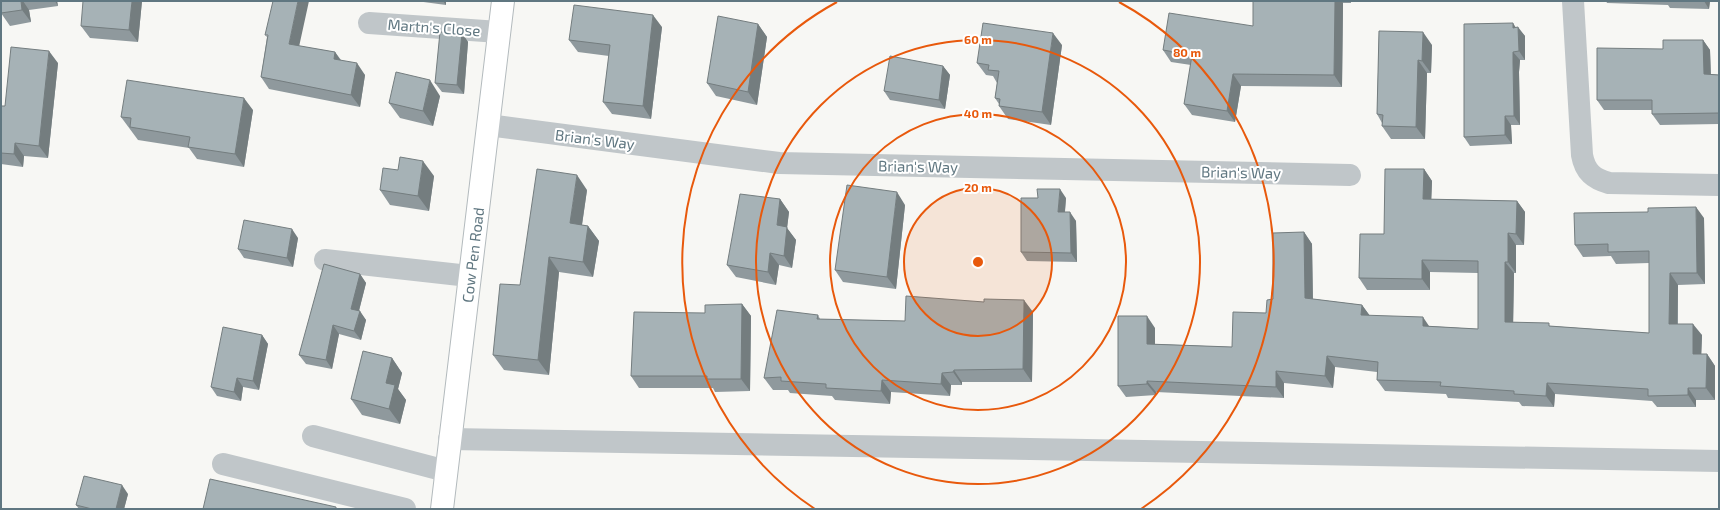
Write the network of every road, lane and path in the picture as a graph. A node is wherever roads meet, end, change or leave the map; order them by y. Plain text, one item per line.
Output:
1 (503, 1) edge
2 (1573, 1) edge
3 (369, 23) dead end
4 (499, 32) junction
5 (488, 125) junction
6 (1350, 175) dead end
7 (1719, 186) edge
8 (325, 260) dead end
9 (470, 276) junction
10 (313, 436) dead end
11 (450, 439) junction
12 (1719, 461) edge
13 (223, 464) dead end
14 (446, 471) junction
15 (405, 509) edge
16 (442, 509) edge

1 - 4 main road, Cow Pen Road
2 - 7 street
3 - 4 street, Martn's Close
4 - 5 main road, Cow Pen Road
5 - 6 street, Brian's Way
5 - 9 main road, Cow Pen Road
8 - 9 street
9 - 11 main road, Cow Pen Road
10 - 14 street
11 - 12 street
11 - 14 main road, Cow Pen Road
13 - 15 street
14 - 16 main road, Cow Pen Road

